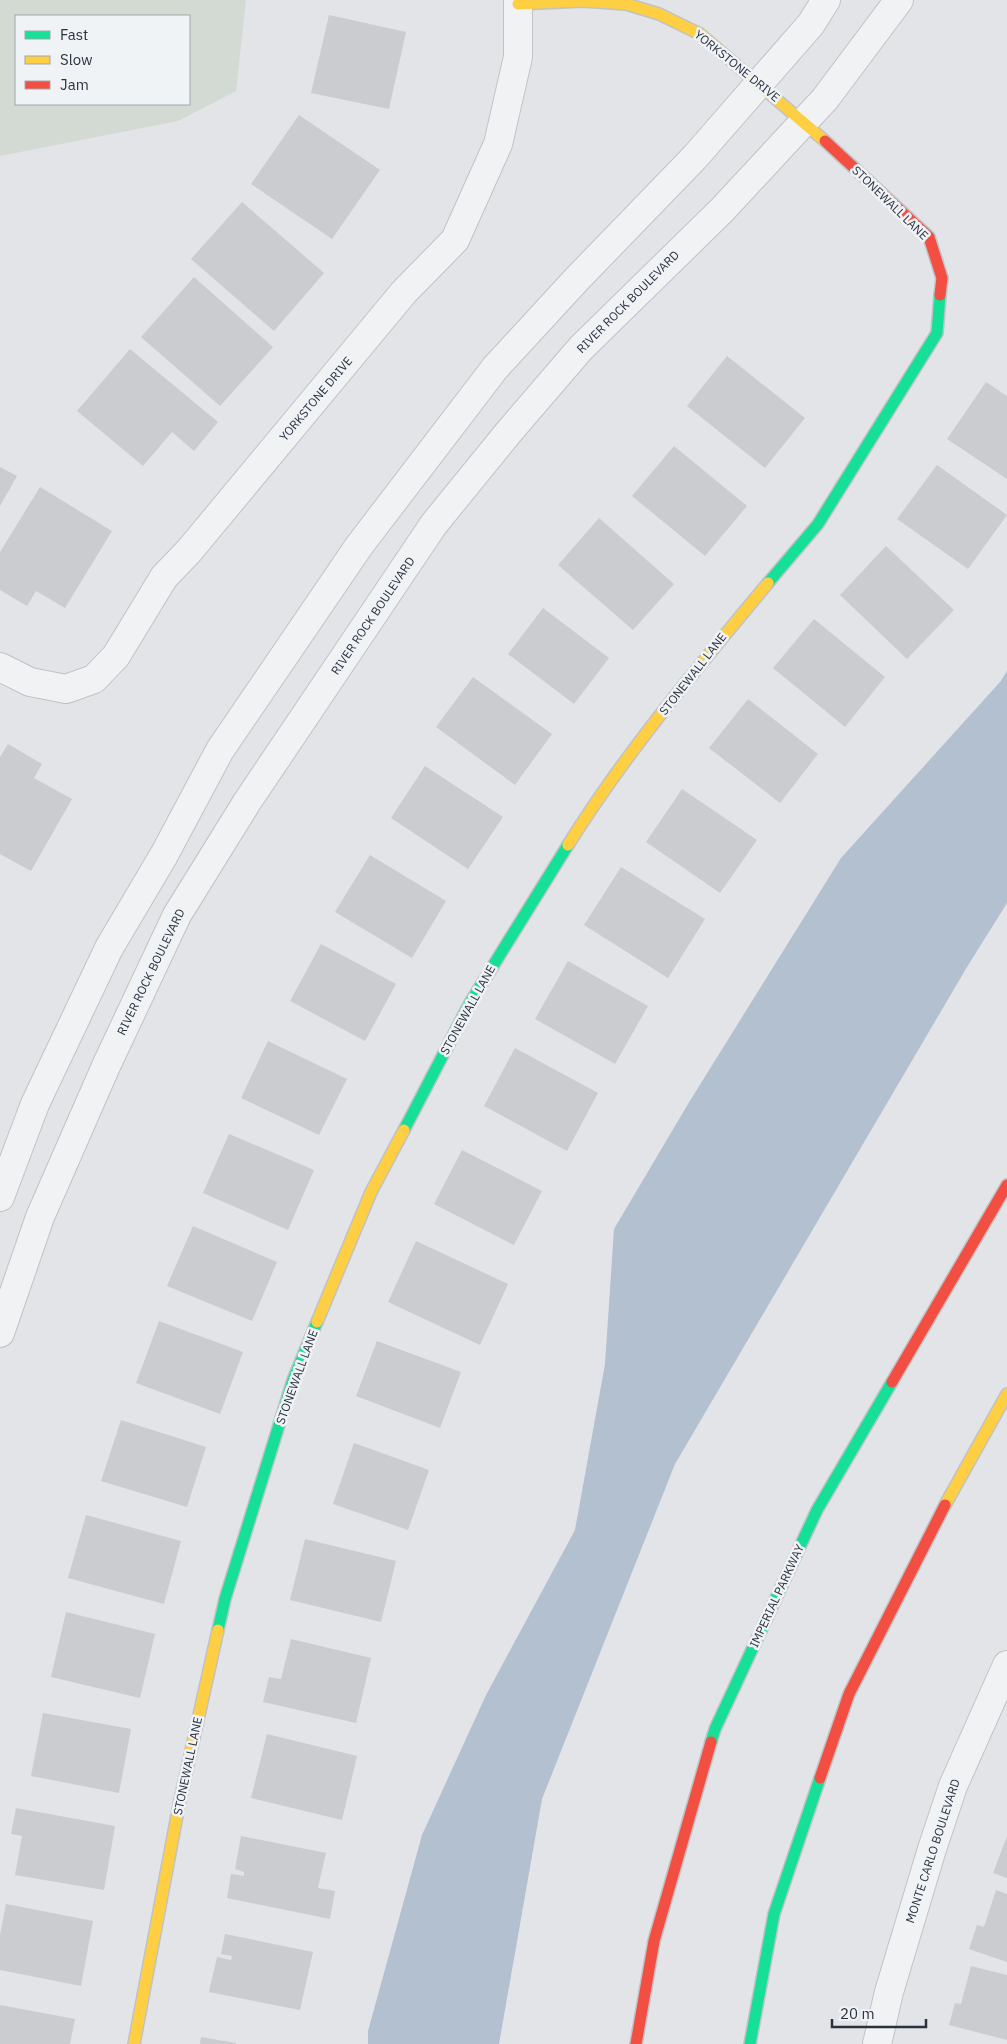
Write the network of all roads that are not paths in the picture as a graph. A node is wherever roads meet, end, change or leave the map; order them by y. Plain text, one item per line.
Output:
1 (826, 0) edge
2 (900, 0) edge
3 (518, 2) edge
4 (759, 83) junction
5 (804, 122) junction
6 (0, 667) edge
7 (1007, 1185) edge
8 (0, 1197) edge
9 (0, 1333) edge
10 (1007, 1394) edge
11 (1007, 1665) edge
12 (134, 2044) edge
13 (636, 2044) edge
14 (750, 2044) edge
15 (877, 2044) edge

1 - 4 street
2 - 5 street, RIVER ROCK BOULEVARD
3 - 4 street, YORKSTONE DRIVE
3 - 6 street, YORKSTONE DRIVE
4 - 5 street, YORKSTONE DRIVE
4 - 8 street
5 - 9 street, RIVER ROCK BOULEVARD
5 - 12 street, STONEWALL LANE
7 - 13 street, IMPERIAL PARKWAY
10 - 14 street
11 - 15 street, MONTE CARLO BOULEVARD

